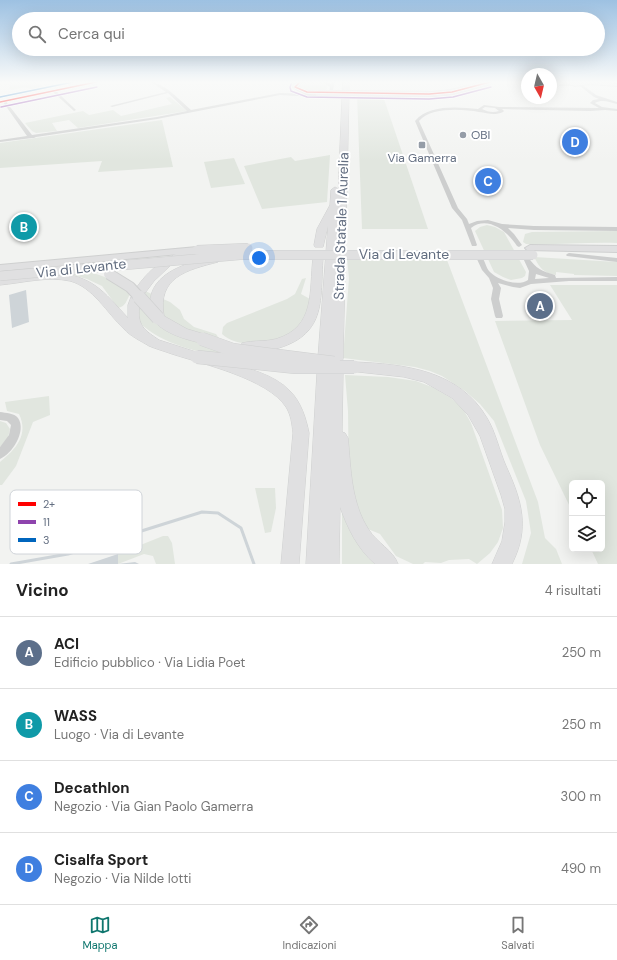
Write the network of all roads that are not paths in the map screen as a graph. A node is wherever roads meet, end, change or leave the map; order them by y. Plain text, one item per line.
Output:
1 (10, 108) edge
2 (186, 108) edge
3 (208, 108) edge
4 (342, 108) edge
5 (343, 108) edge
6 (496, 108) edge
7 (590, 108) edge
8 (482, 109) joint
9 (604, 109) joint
10 (501, 110) junction
11 (582, 110) junction
12 (617, 110) edge
13 (190, 112) junction
14 (27, 132) junction
15 (34, 136) junction
16 (20, 139) junction
17 (0, 141) edge
18 (335, 201) junction
19 (457, 212) junction
20 (484, 222) junction
21 (502, 226) junction
22 (468, 228) junction
23 (534, 228) junction
24 (617, 229) edge
25 (515, 239) junction
26 (617, 248) edge
27 (197, 250) junction
28 (526, 253) junction
29 (240, 255) junction
30 (569, 255) junction
31 (617, 255) edge
32 (177, 257) dead end
33 (617, 260) edge
34 (167, 263) dead end
35 (25, 266) junction
36 (71, 267) dead end
37 (0, 268) edge
38 (94, 270) dead end
39 (0, 276) edge
40 (491, 277) junction
41 (569, 279) junction
42 (617, 279) edge
43 (0, 281) edge
44 (530, 282) junction
45 (506, 284) junction
46 (497, 288) junction
47 (499, 316) dead end
48 (158, 318) junction
49 (142, 335) junction
50 (202, 338) junction
51 (196, 357) junction
52 (325, 357) dead end
53 (336, 358) dead end
54 (354, 367) junction
55 (335, 392) junction
56 (0, 416) edge
57 (0, 454) edge
58 (290, 564) edge
59 (315, 564) edge
60 (330, 564) edge
61 (389, 564) edge
62 (500, 564) edge

1 - 14 street
2 - 13 street
3 - 13 street
4 - 18 highway, Strada Statale 1 Aurelia
5 - 53 highway, Strada Statale 1 Aurelia
6 - 10 street
7 - 11 street
8 - 10 street
8 - 19 street
9 - 11 street
9 - 12 street
10 - 11 street
13 - 15 street
14 - 15 street
14 - 16 street
15 - 16 street
16 - 17 street
18 - 50 highway, bridge
18 - 52 highway, Strada Statale 1 Aurelia
19 - 20 street
19 - 22 street
20 - 21 street
20 - 22 street
21 - 23 street
21 - 25 street
22 - 40 street
23 - 24 street
23 - 25 street
25 - 28 street
26 - 28 main road, Via di Levante
27 - 28 main road, Via di Levante, bridge
27 - 32 highway
27 - 35 main road, Via di Levante
28 - 29 main road, Via di Levante, bridge
28 - 30 main road, Via di Levante
28 - 41 street
28 - 44 street
29 - 39 main road, Via di Levante, bridge
29 - 48 highway, bridge
30 - 31 main road, Via di Levante
30 - 33 street
34 - 49 highway
35 - 36 highway
35 - 37 main road, Via di Levante
38 - 48 highway, bridge
40 - 45 street
40 - 46 street
41 - 42 street
41 - 44 street
43 - 49 highway
44 - 45 street
45 - 46 street
46 - 47 street
48 - 50 highway
49 - 51 highway
50 - 54 highway, bridge
51 - 54 highway, bridge
51 - 58 highway, bridge
54 - 62 highway
55 - 59 highway
55 - 60 highway
55 - 61 highway
56 - 57 street

